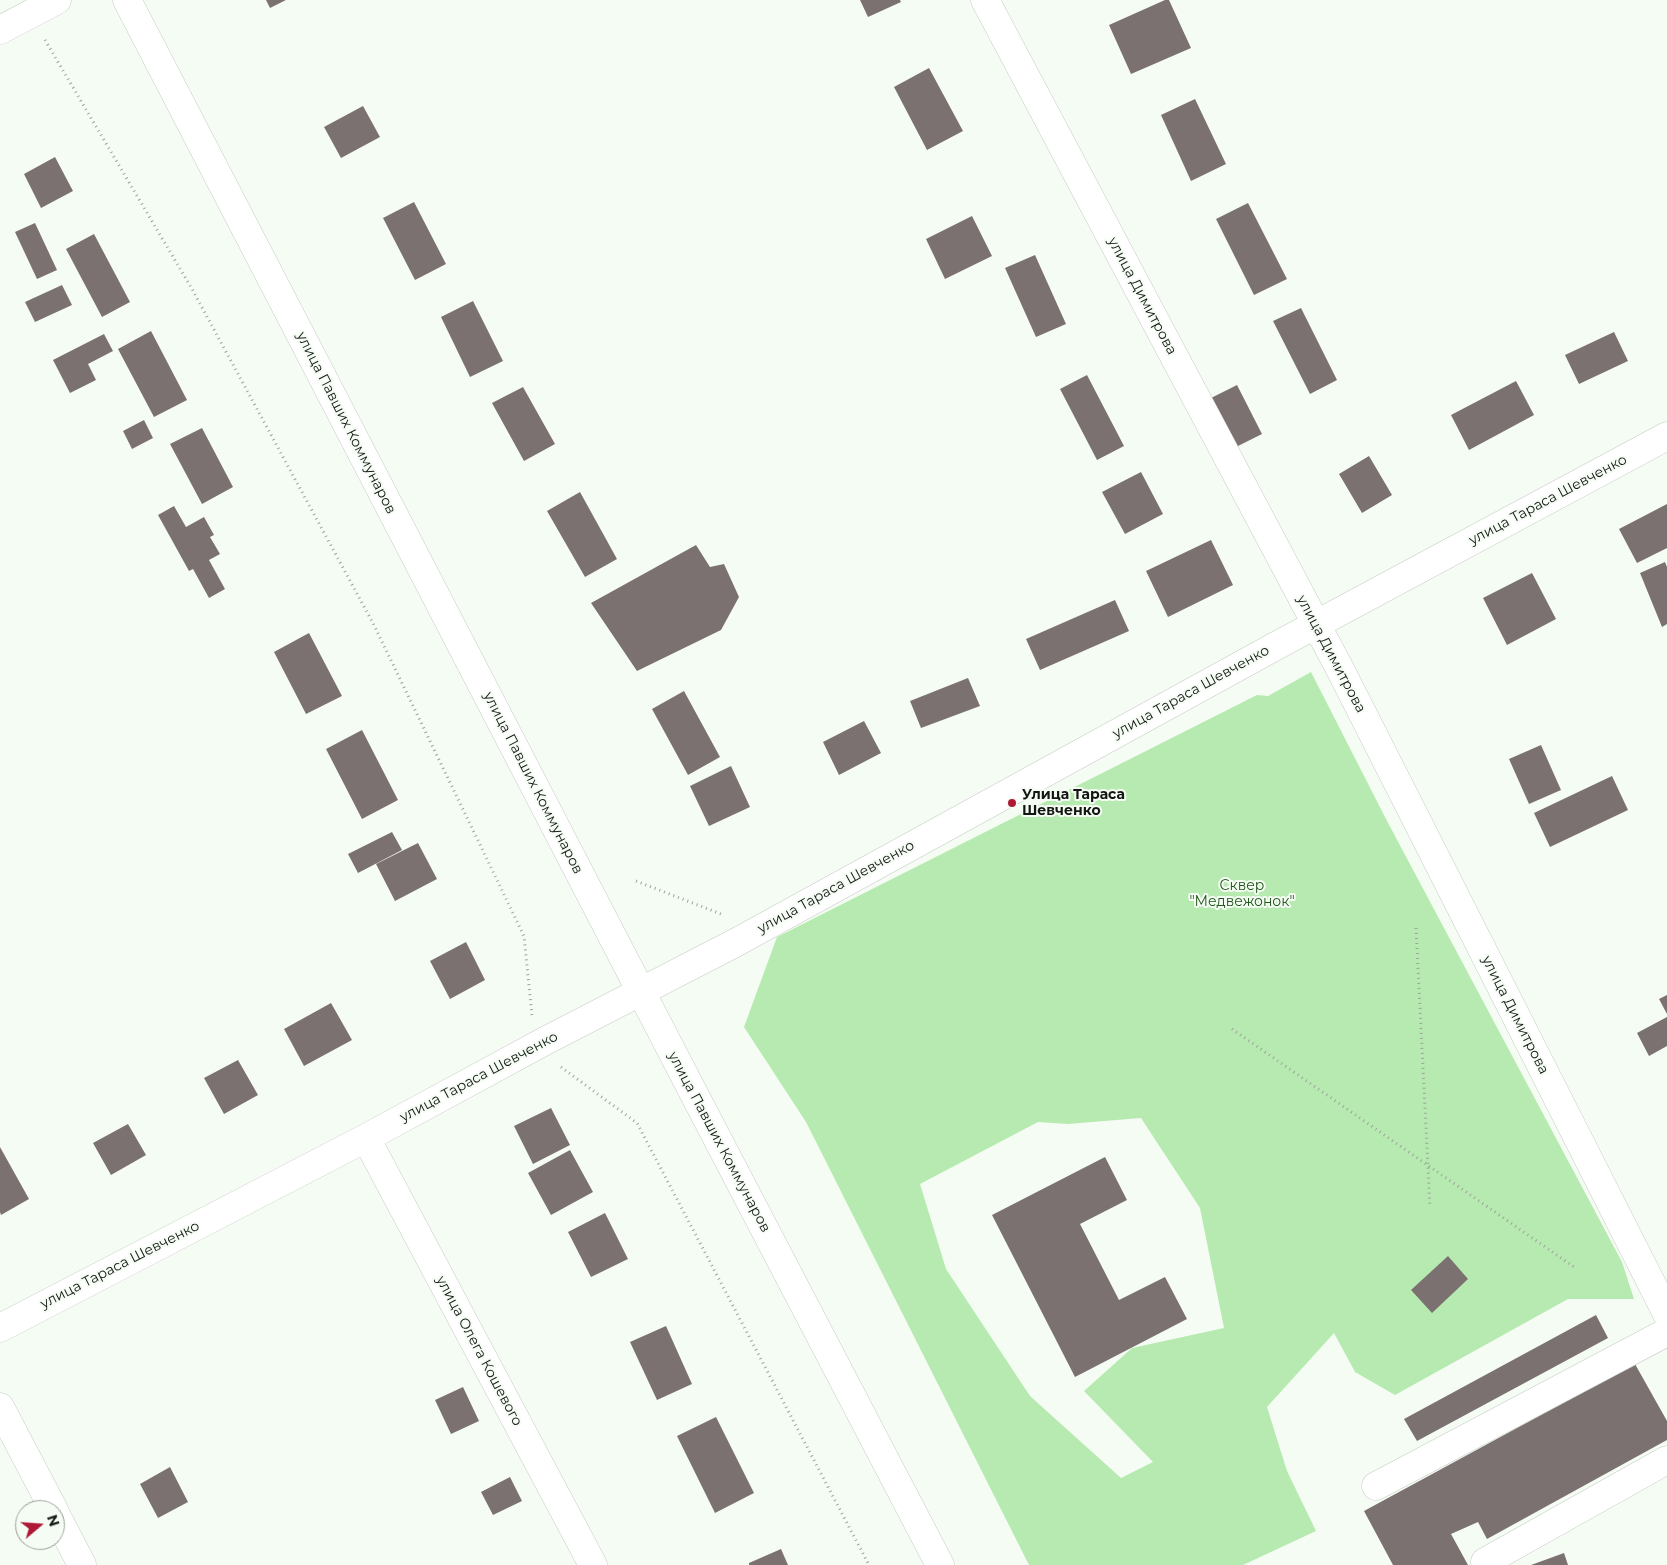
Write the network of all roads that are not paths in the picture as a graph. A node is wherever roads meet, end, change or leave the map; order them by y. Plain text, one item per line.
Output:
1 (57, 0) edge
2 (127, 0) edge
3 (985, 0) edge
4 (0, 30) edge
5 (1667, 436) edge
6 (1316, 625) junction
7 (641, 992) junction
8 (366, 1138) junction
9 (1667, 1314) edge
10 (0, 1328) edge
11 (1667, 1332) edge
12 (0, 1407) edge
13 (1667, 1460) edge
14 (1376, 1486) dead end
15 (48, 1500) edge
16 (65, 1532) edge
17 (82, 1565) edge
18 (593, 1565) edge
19 (940, 1565) edge
20 (1486, 1565) edge

1 - 4 street
2 - 7 street, улица Павших Коммунаров
3 - 6 street, улица Димитрова
5 - 6 street, улица Тараса Шевченко
6 - 7 street, улица Тараса Шевченко
6 - 9 street, улица Димитрова
7 - 8 street, улица Тараса Шевченко
7 - 19 street, улица Павших Коммунаров
8 - 10 street, улица Тараса Шевченко
8 - 18 street, улица Олега Кошевого
11 - 14 street
12 - 15 street
13 - 20 street
16 - 17 street

